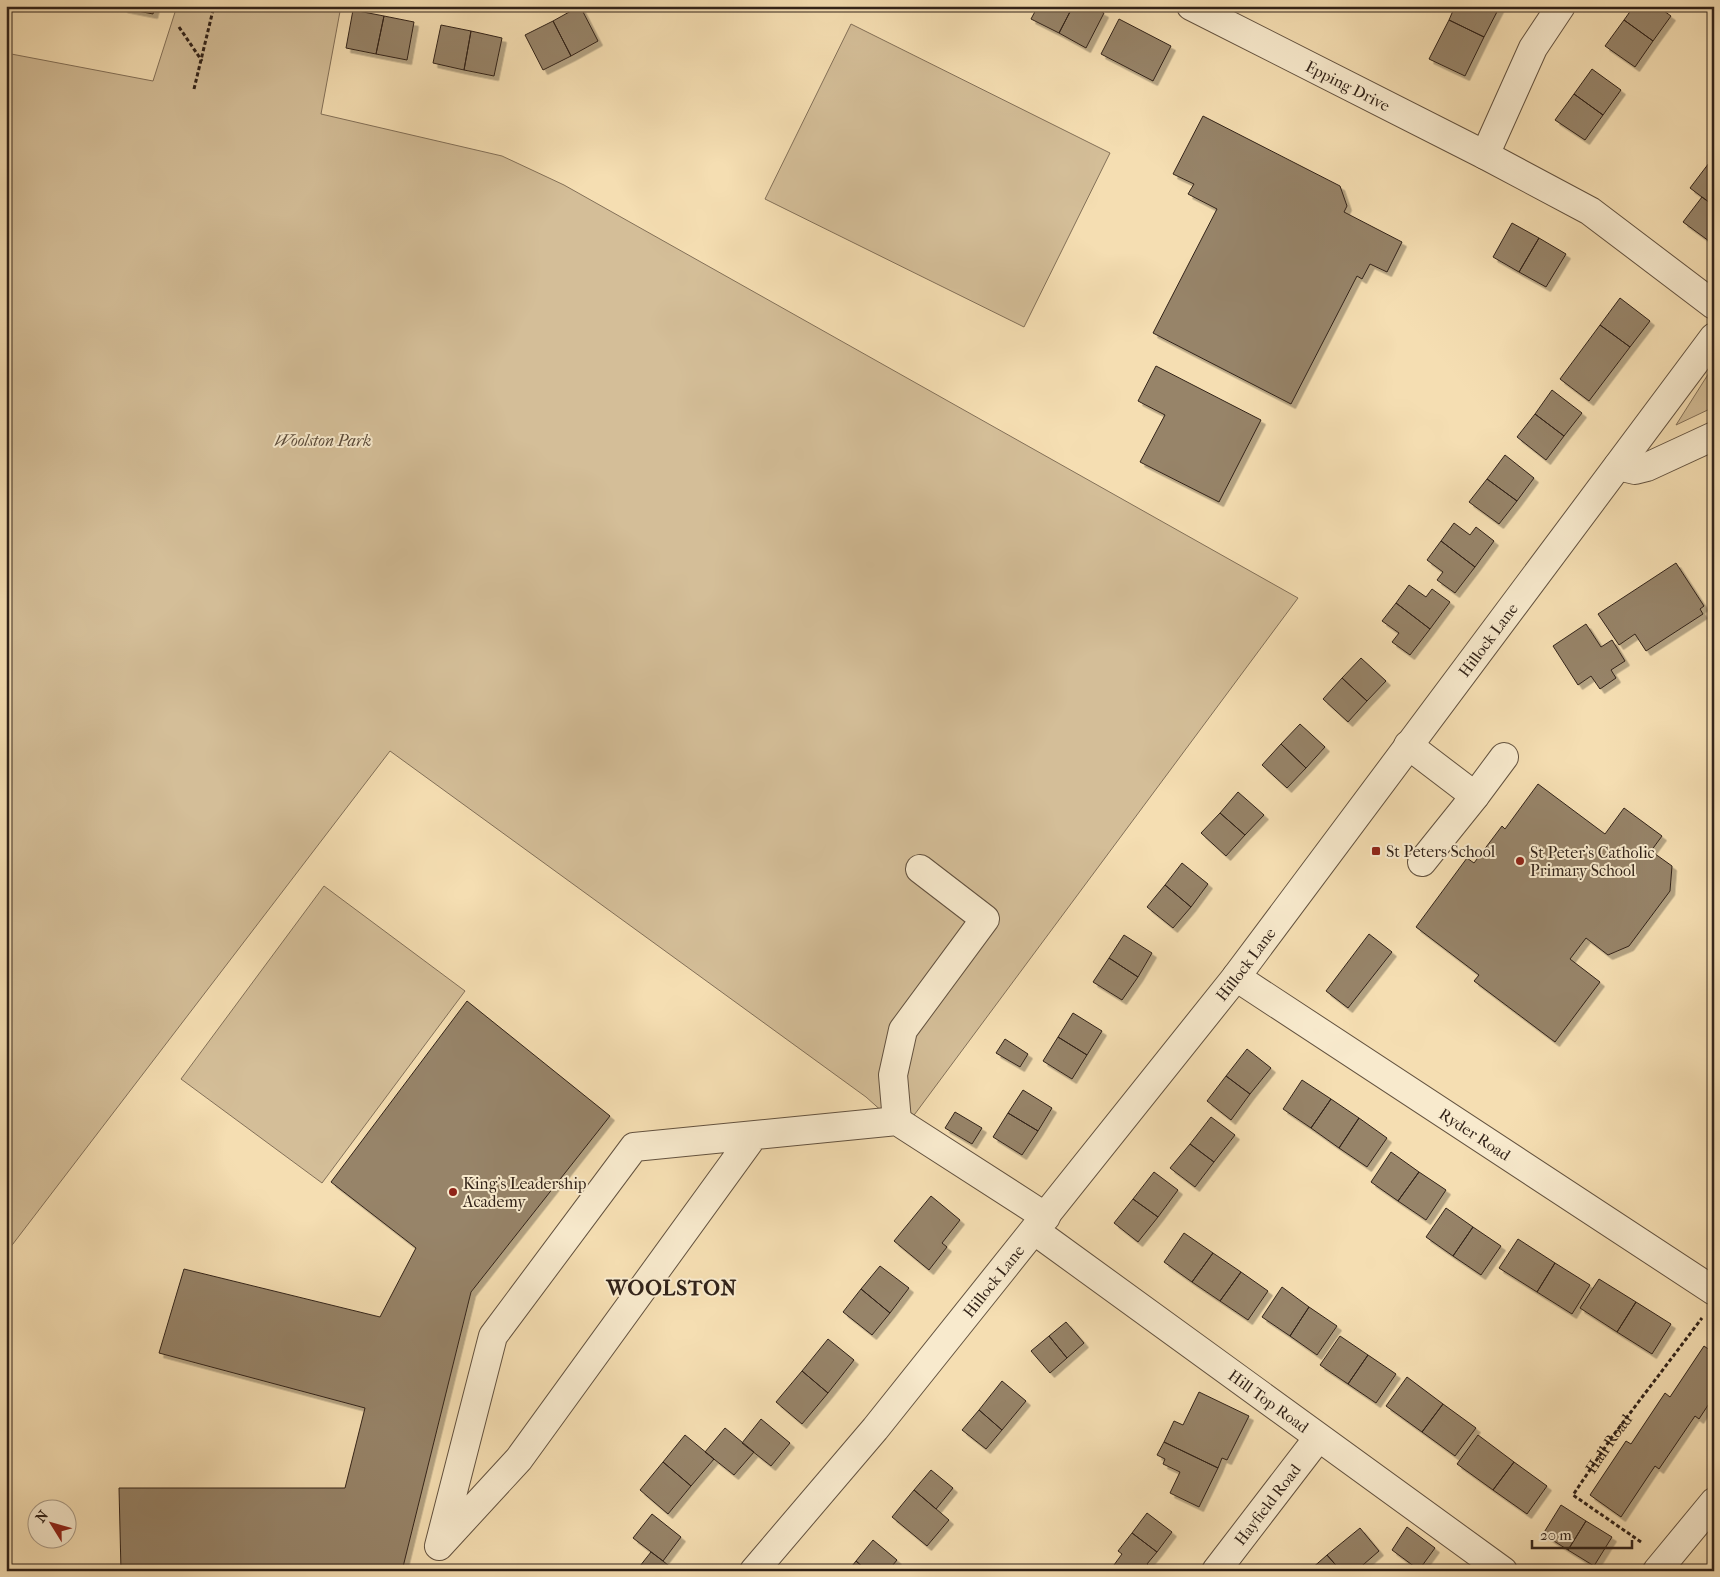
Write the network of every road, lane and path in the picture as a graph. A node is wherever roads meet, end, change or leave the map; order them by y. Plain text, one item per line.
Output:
1 (214, 6) edge
2 (1561, 6) edge
3 (1206, 10) edge
4 (179, 27) dead end
5 (202, 61) junction
6 (194, 89) dead end
7 (1485, 155) junction
8 (1714, 305) edge
9 (1714, 337) edge
10 (1714, 436) edge
11 (1618, 466) junction
12 (1408, 745) junction
13 (1504, 757) dead end
14 (1475, 796) junction
15 (1422, 862) dead end
16 (920, 869) dead end
17 (1236, 977) junction
18 (897, 1121) junction
19 (754, 1135) junction
20 (1040, 1224) junction
21 (1711, 1301) edge
22 (1318, 1438) junction
23 (1714, 1502) edge
24 (1662, 1565) edge
25 (754, 1571) edge
26 (1216, 1571) edge
27 (1502, 1571) edge

1 - 5 path
2 - 7 street
3 - 7 street, Epping Drive
4 - 5 path
5 - 6 path
7 - 8 street, Epping Drive
9 - 11 street, Hillock Lane
10 - 11 street
11 - 12 street, Hillock Lane
12 - 14 street
12 - 17 street, Hillock Lane
13 - 14 street
14 - 15 street
16 - 18 street
17 - 20 street, Hillock Lane
17 - 21 street, Ryder Road
18 - 19 street
18 - 20 street, Hill Top Road
19 - 19 street
20 - 22 street, Hill Top Road
20 - 25 street, Hillock Lane
21 - 24 path, Hall Road
22 - 26 street, Hayfield Road
22 - 27 street, Hill Top Road
23 - 24 street

